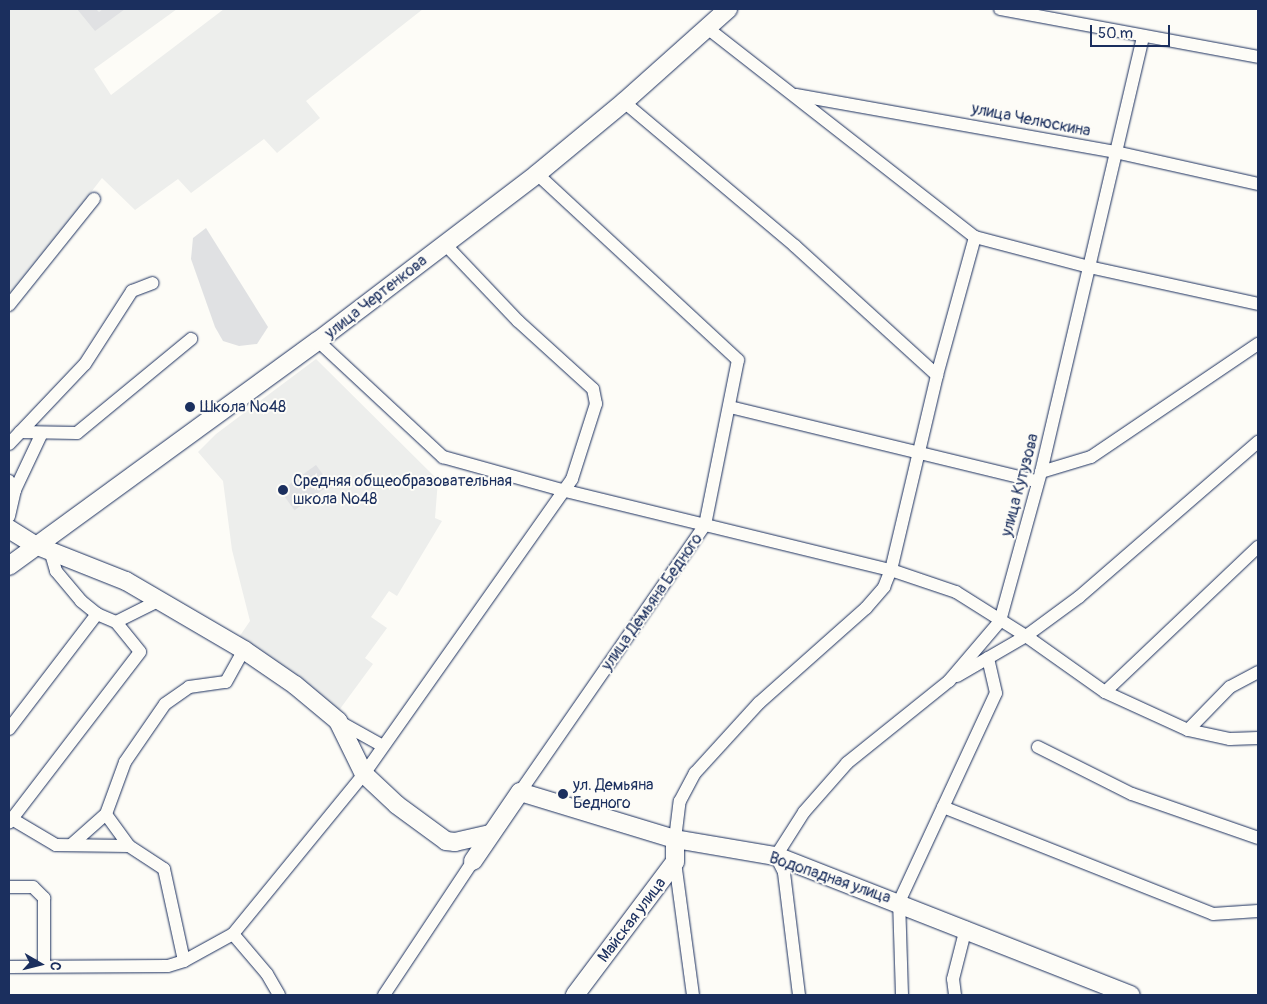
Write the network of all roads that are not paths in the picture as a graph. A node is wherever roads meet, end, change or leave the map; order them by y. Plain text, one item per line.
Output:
1 (728, 9) edge
2 (1000, 9) edge
3 (706, 27) junction
4 (1143, 38) junction
5 (1258, 57) edge
6 (796, 95) junction
7 (624, 102) junction
8 (1115, 152) junction
9 (537, 174) junction
10 (1258, 184) edge
11 (94, 199) dead end
12 (976, 237) junction
13 (445, 244) junction
14 (1089, 267) junction
15 (153, 283) dead end
16 (1258, 304) edge
17 (9, 305) edge
18 (191, 339) dead end
19 (318, 341) junction
20 (1258, 344) edge
21 (937, 374) junction
22 (730, 406) junction
23 (20, 432) junction
24 (42, 433) junction
25 (1258, 442) edge
26 (9, 444) edge
27 (921, 454) junction
28 (1039, 476) junction
29 (12, 486) edge
30 (562, 490) junction
31 (9, 516) edge
32 (705, 525) junction
33 (9, 529) edge
34 (1258, 546) edge
35 (43, 548) junction
36 (9, 566) edge
37 (892, 570) junction
38 (156, 602) junction
39 (96, 614) junction
40 (1000, 621) junction
41 (116, 622) junction
42 (1026, 636) junction
43 (244, 650) junction
44 (988, 658) junction
45 (1258, 672) edge
46 (949, 680) junction
47 (1105, 692) junction
48 (338, 721) junction
49 (9, 729) edge
50 (1188, 730) junction
51 (1258, 738) edge
52 (383, 746) junction
53 (1038, 747) dead end
54 (364, 774) junction
55 (520, 792) junction
56 (943, 807) junction
57 (106, 814) junction
58 (10, 821) edge
59 (491, 834) junction
60 (1258, 838) edge
61 (675, 839) junction
62 (71, 845) junction
63 (129, 846) junction
64 (776, 856) junction
65 (473, 861) joint
66 (675, 862) junction
67 (9, 886) edge
68 (899, 902) junction
69 (1258, 911) edge
70 (966, 928) junction
71 (233, 934) junction
72 (184, 961) junction
73 (44, 966) junction
74 (9, 967) edge
75 (279, 995) edge
76 (384, 995) edge
77 (575, 995) edge
78 (693, 995) edge
79 (799, 995) edge
80 (902, 995) edge
81 (955, 995) edge
82 (1131, 995) edge

1 - 3 street, улица Чертенкова
2 - 4 street
3 - 6 street
3 - 7 street, улица Чертенкова
4 - 5 street
4 - 8 street, улица Кутузова
6 - 8 street, улица Челюскина
6 - 12 street
7 - 9 street, улица Чертенкова
7 - 21 street
8 - 10 street, улица Челюскина
8 - 14 street, улица Кутузова
9 - 13 street, улица Чертенкова
9 - 22 street, улица Демьяна Бедного
11 - 17 street
12 - 14 street
12 - 21 street
13 - 19 street, улица Чертенкова
13 - 30 street
14 - 16 street
14 - 28 street, улица Кутузова
15 - 23 street
18 - 24 street
19 - 30 street
19 - 35 street, улица Чертенкова
20 - 28 street
21 - 27 street
22 - 27 street
22 - 32 street, улица Демьяна Бедного
23 - 24 street
23 - 26 street
24 - 29 street
25 - 42 street
27 - 28 street
27 - 37 street
28 - 40 street, улица Кутузова
29 - 31 street
30 - 32 street
30 - 52 street
32 - 37 street
32 - 55 street, улица Демьяна Бедного
33 - 35 street
34 - 47 street
35 - 36 street, улица Чертенкова
35 - 38 street
35 - 39 street
37 - 40 street
37 - 61 street
38 - 41 street
38 - 43 street
39 - 41 street
39 - 49 street
40 - 42 street
40 - 46 street, улица Кутузова
41 - 58 street
42 - 44 street
42 - 47 street
43 - 48 street
43 - 57 street
44 - 46 street
44 - 56 street
45 - 50 street
46 - 64 street, улица Кутузова
47 - 50 street
48 - 52 street
48 - 54 street
50 - 51 street
52 - 54 street
53 - 60 street
54 - 59 street
54 - 71 street
55 - 59 street, улица Демьяна Бедного
55 - 61 street, Водопадная улица
56 - 68 street
56 - 69 street
57 - 62 street
57 - 63 street
58 - 62 street
59 - 65 street, улица Демьяна Бедного
61 - 64 street, Водопадная улица
61 - 66 street, Майская улица
62 - 63 street
63 - 72 street
64 - 68 street, Водопадная улица
64 - 79 street
65 - 76 street, улица Демьяна Бедного
66 - 77 street, Майская улица
66 - 78 street
67 - 73 street
68 - 70 street, Водопадная улица
68 - 80 street
70 - 81 street
70 - 82 street, Водопадная улица
71 - 72 street
71 - 75 street
72 - 73 street
73 - 74 street

